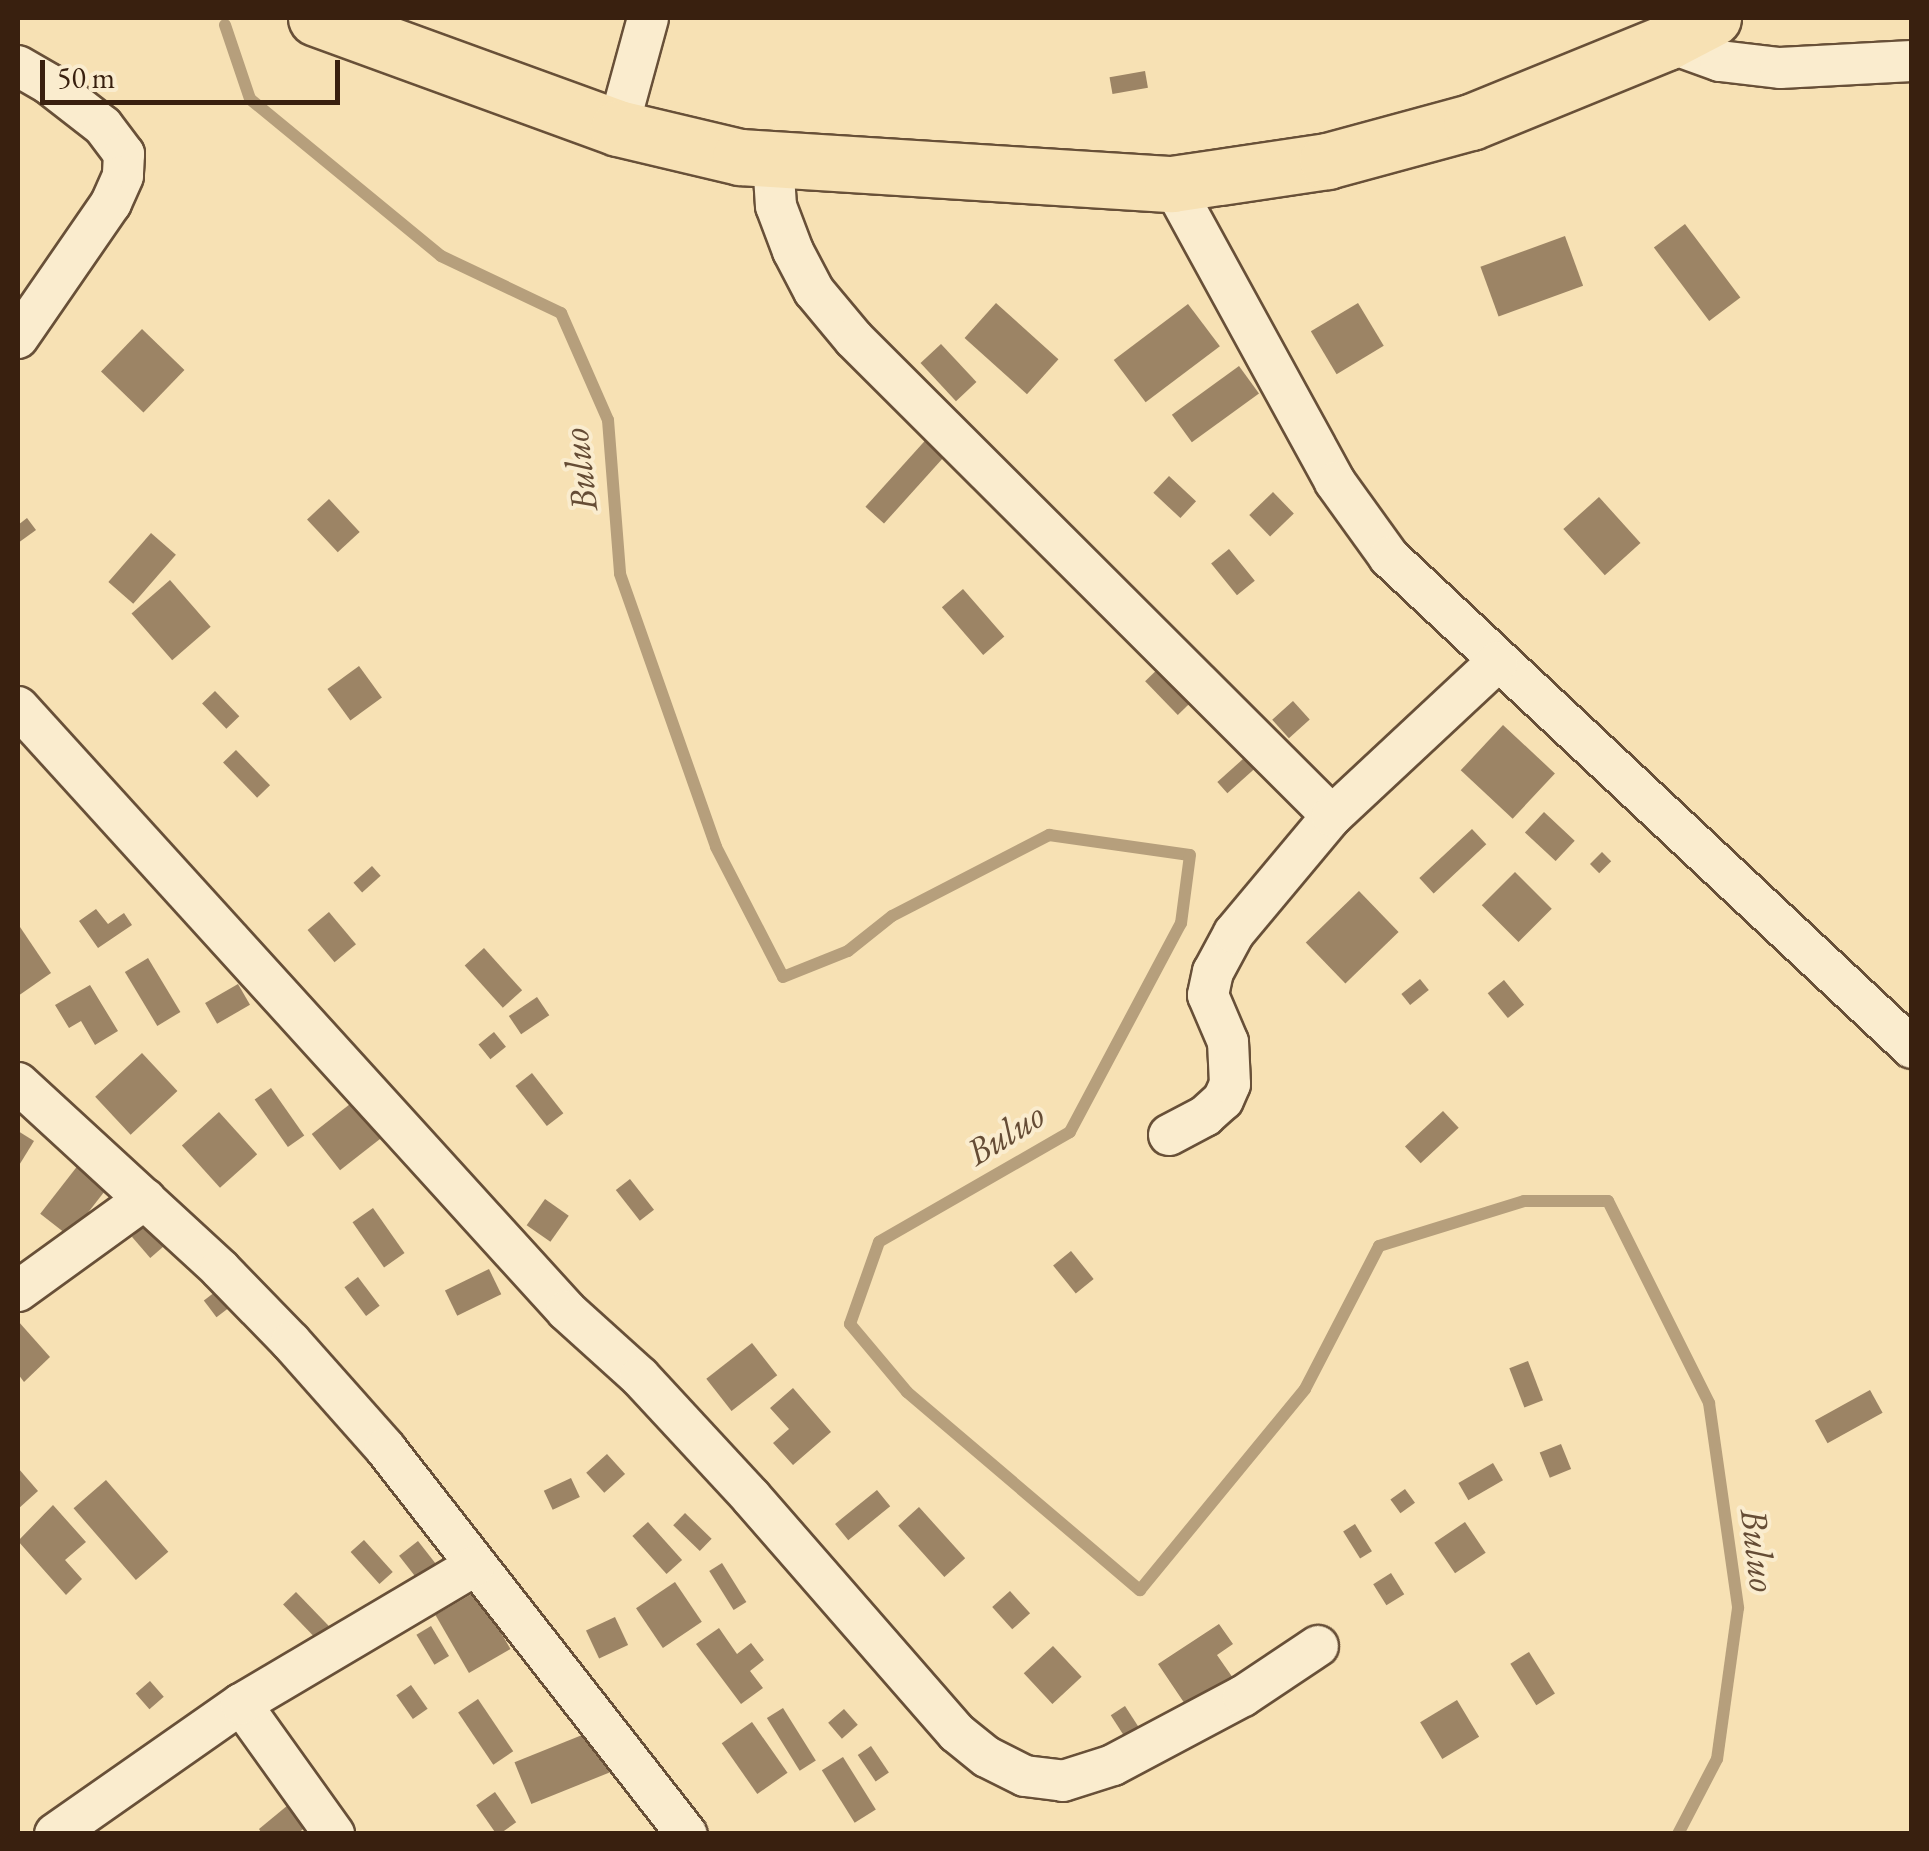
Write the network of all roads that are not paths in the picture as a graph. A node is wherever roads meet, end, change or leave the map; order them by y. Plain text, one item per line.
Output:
1 (316, 18) edge
2 (648, 18) edge
3 (1690, 30) edge
4 (1912, 60) edge
5 (18, 66) edge
6 (618, 128) junction
7 (773, 160) junction
8 (1172, 184) junction
9 (18, 338) edge
10 (1497, 662) junction
11 (18, 706) edge
12 (1332, 816) junction
13 (1912, 1048) edge
14 (18, 1082) edge
15 (1169, 1135) dead end
16 (145, 1199) junction
17 (18, 1291) edge
18 (474, 1566) junction
19 (1318, 1646) dead end
20 (241, 1704) junction
21 (55, 1834) edge
22 (334, 1834) edge
23 (687, 1834) edge

1 - 6 highway
2 - 6 street
3 - 4 street
3 - 8 highway
5 - 9 street
6 - 7 highway
7 - 8 highway
7 - 12 street
8 - 10 street
10 - 12 street
10 - 13 street
11 - 19 street
12 - 15 street
14 - 16 street
16 - 17 street
16 - 18 street
18 - 20 street
18 - 23 street
20 - 21 street
20 - 22 street

